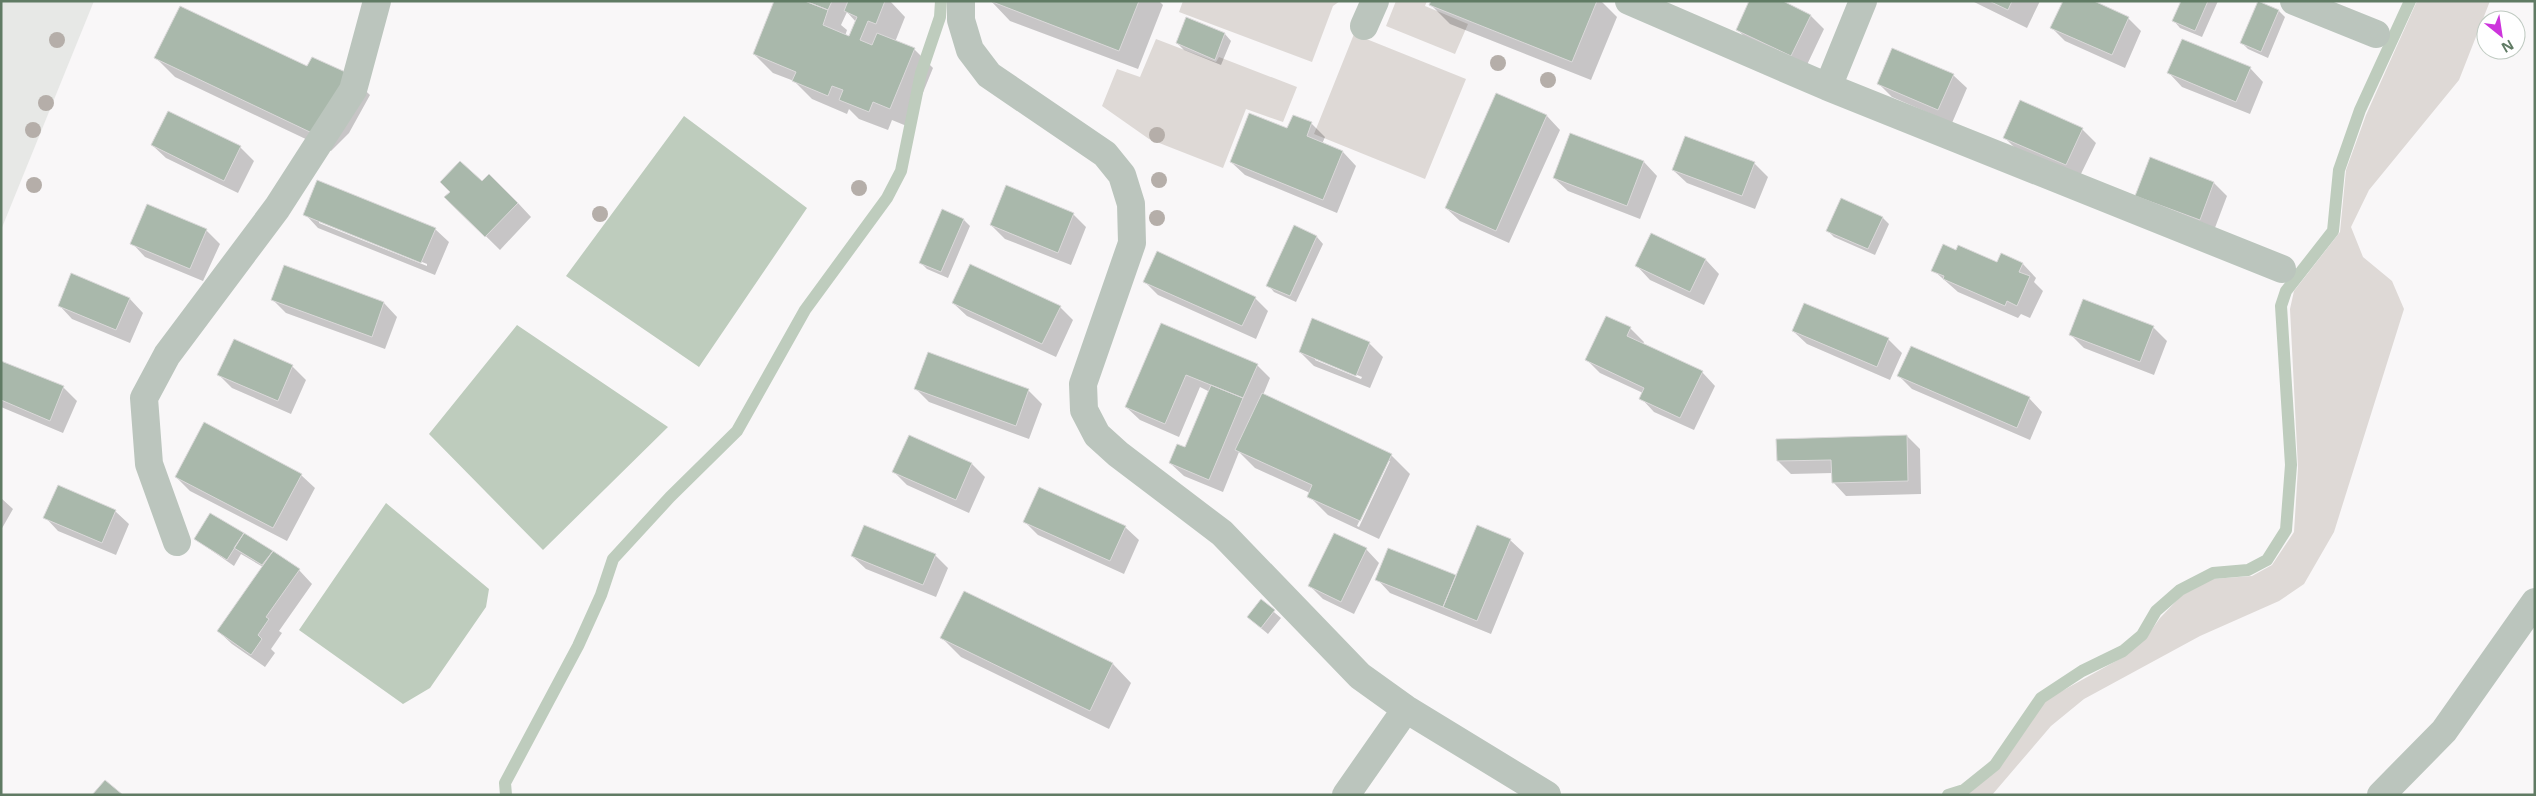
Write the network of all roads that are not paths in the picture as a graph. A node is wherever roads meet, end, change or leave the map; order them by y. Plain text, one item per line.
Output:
1 (377, 1) edge
2 (961, 1) edge
3 (1375, 1) edge
4 (1629, 1) edge
5 (1863, 1) edge
6 (2294, 1) edge
7 (1364, 26) dead end
8 (2376, 34) dead end
9 (1828, 87) junction
10 (2282, 269) dead end
11 (177, 542) dead end
12 (2535, 602) edge
13 (1406, 709) junction
14 (1346, 795) edge
15 (1547, 795) edge
16 (2381, 795) edge

1 - 11 street
2 - 13 street
3 - 7 street
4 - 9 street
5 - 9 street
6 - 8 street
9 - 10 street
12 - 16 street
13 - 14 street
13 - 15 street

